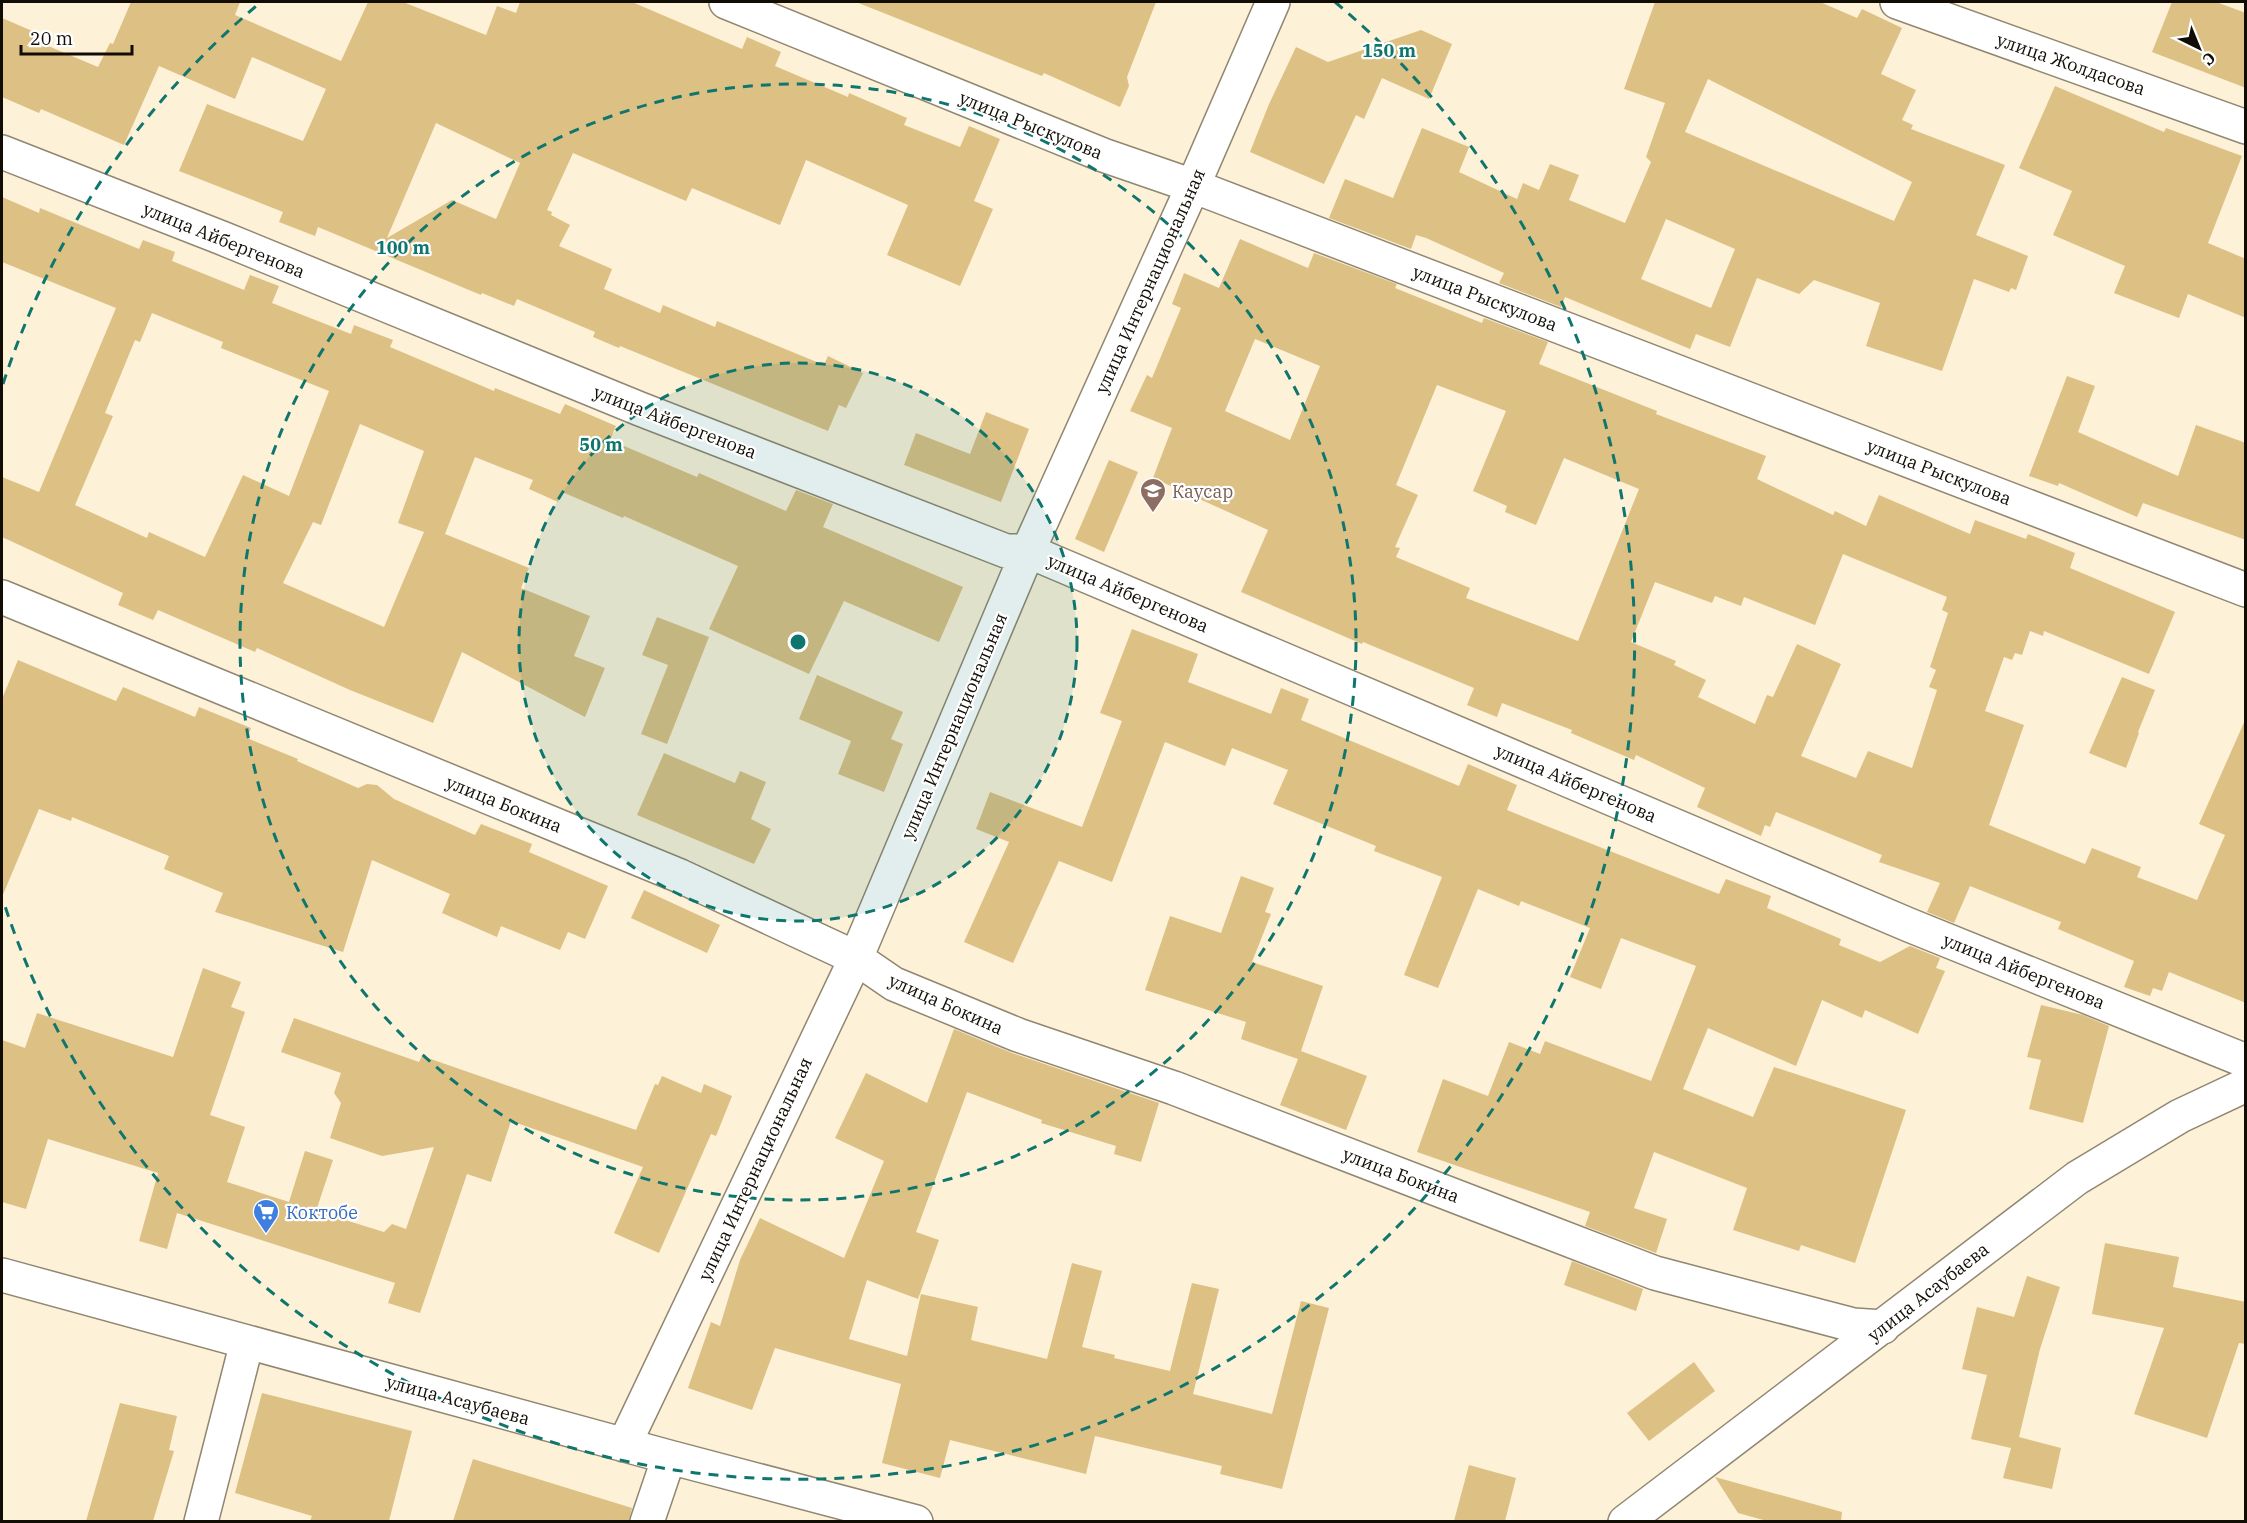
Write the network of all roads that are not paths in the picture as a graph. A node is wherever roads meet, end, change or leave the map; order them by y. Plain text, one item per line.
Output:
1 (726, 2) edge
2 (1273, 2) edge
3 (1897, 2) edge
4 (2246, 127) edge
5 (2, 152) edge
6 (1193, 186) junction
7 (1028, 551) junction
8 (2246, 590) edge
9 (2, 597) edge
10 (856, 958) junction
11 (2246, 1061) edge
12 (2246, 1085) edge
13 (2, 1275) edge
14 (1883, 1328) junction
15 (247, 1342) junction
16 (624, 1445) junction
17 (669, 1457) junction
18 (201, 1521) edge
19 (647, 1521) edge
20 (916, 1521) edge
21 (1625, 1521) edge

1 - 6 street, улица Рыскулова
2 - 6 street, улица Интернациональная
3 - 4 street, улица Жолдасова
5 - 7 street, улица Айбергенова
6 - 7 street, улица Интернациональная
6 - 8 street, улица Рыскулова
7 - 10 street, улица Интернациональная
7 - 11 street, улица Айбергенова
9 - 10 street, улица Бокина
10 - 14 street, улица Бокина
10 - 16 street, улица Интернациональная
12 - 14 street, улица Асаубаева
13 - 15 street, улица Асаубаева
14 - 21 street, улица Асаубаева
15 - 16 street, улица Асаубаева
15 - 18 street
16 - 17 street, улица Асаубаева
17 - 19 street
17 - 20 street, улица Асаубаева

